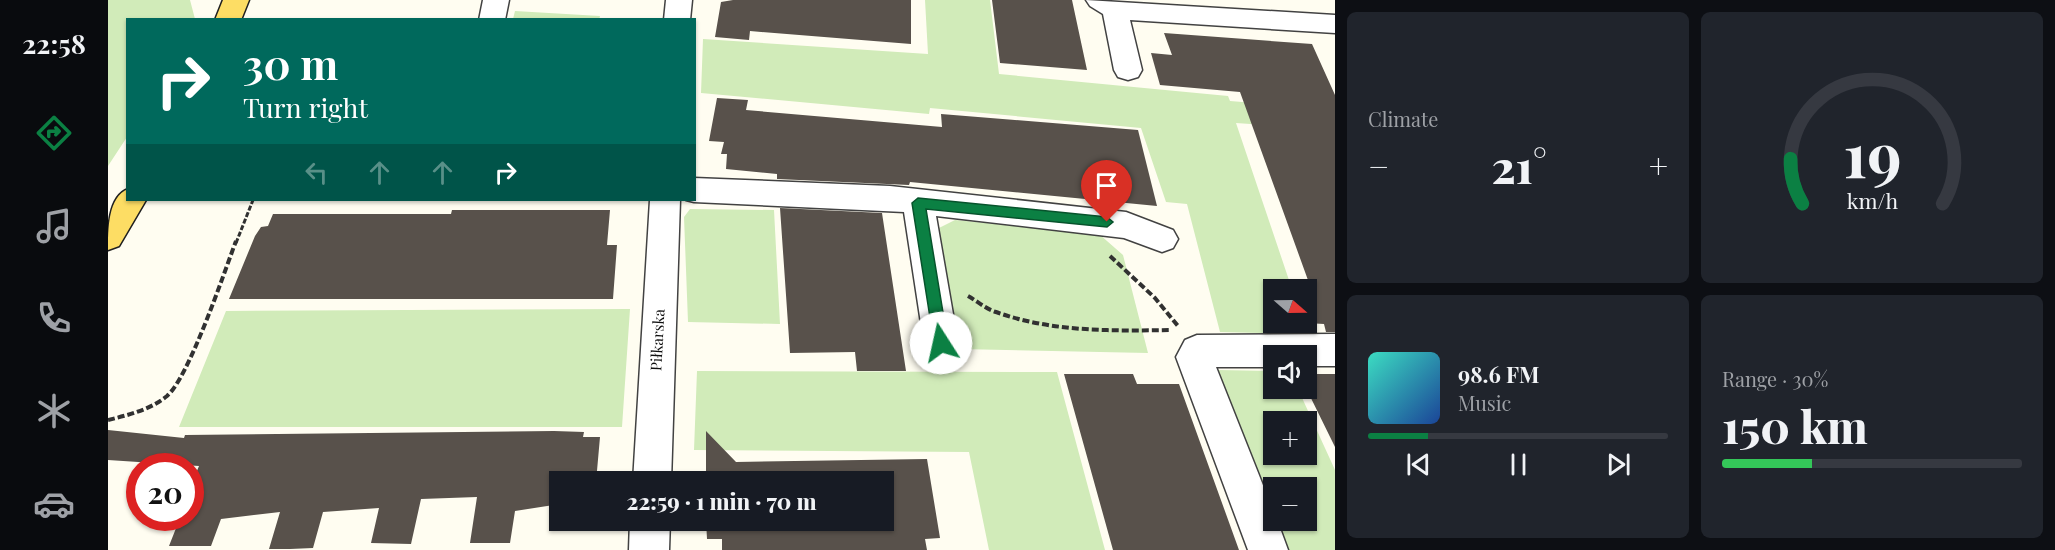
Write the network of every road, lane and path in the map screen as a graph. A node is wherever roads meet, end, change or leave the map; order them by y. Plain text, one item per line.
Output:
1 (236, 0) edge
2 (496, 0) edge
3 (679, 0) edge
4 (1331, 0) edge
5 (1107, 5) edge
6 (1335, 8) edge
7 (229, 18) edge
8 (492, 18) edge
9 (677, 18) edge
10 (1335, 24) edge
11 (1128, 70) dead end
12 (696, 190) edge
13 (131, 201) edge
14 (253, 201) edge
15 (665, 201) edge
16 (918, 203) junction
17 (1067, 217) junction
18 (108, 237) edge
19 (1162, 239) dead end
20 (929, 272) junction
21 (941, 343) dead end
22 (1335, 350) edge
23 (108, 420) edge
24 (652, 471) edge
25 (649, 531) edge
26 (648, 550) edge
27 (1268, 550) edge

1 - 7 main road
2 - 8 street
3 - 9 street
4 - 6 street
5 - 10 street
5 - 11 street
12 - 16 street
13 - 18 main road
14 - 23 path
15 - 24 street, Piłkarska
16 - 17 street
16 - 20 street
17 - 19 street
17 - 20 path
20 - 21 street
22 - 27 street
25 - 26 street

